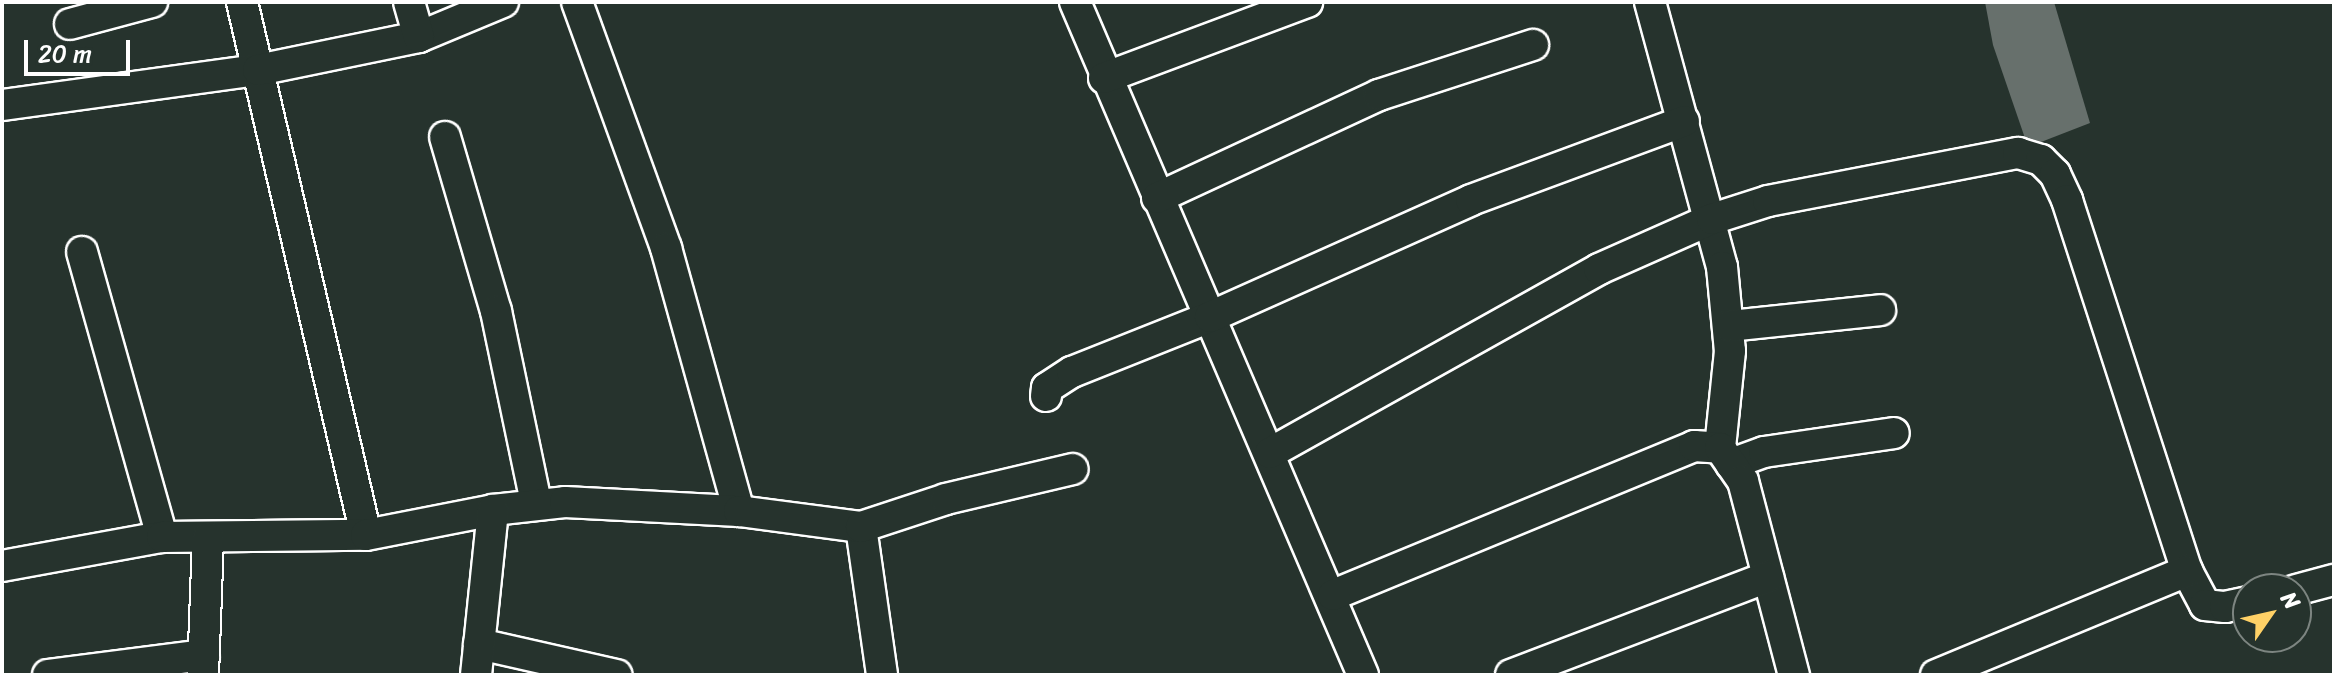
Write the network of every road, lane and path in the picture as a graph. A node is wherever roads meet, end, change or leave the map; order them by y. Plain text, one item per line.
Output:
1 (152, 2) edge
2 (242, 2) edge
3 (409, 2) edge
4 (503, 2) edge
5 (577, 2) edge
6 (1075, 2) edge
7 (1307, 2) edge
8 (1650, 2) edge
9 (70, 24) dead end
10 (419, 37) junction
11 (1533, 45) dead end
12 (258, 70) junction
13 (1104, 78) junction
14 (2, 105) edge
15 (1684, 121) junction
16 (445, 137) dead end
17 (1157, 198) junction
18 (1712, 219) junction
19 (82, 252) dead end
20 (1880, 310) dead end
21 (1210, 317) junction
22 (1729, 326) junction
23 (1046, 396) dead end
24 (1894, 433) dead end
25 (1270, 453) junction
26 (1726, 456) junction
27 (1073, 469) dead end
28 (536, 503) junction
29 (493, 510) junction
30 (739, 511) junction
31 (861, 527) junction
32 (366, 535) junction
33 (162, 537) junction
34 (208, 537) junction
35 (2, 566) edge
36 (2187, 571) junction
37 (1768, 577) junction
38 (2334, 580) edge
39 (2312, 586) edge
40 (1333, 595) junction
41 (2232, 605) edge
42 (479, 644) junction
43 (203, 665) edge
44 (48, 675) edge
45 (476, 675) edge
46 (617, 675) edge
47 (882, 675) edge
48 (1363, 675) edge
49 (1511, 675) edge
50 (1794, 675) edge
51 (1936, 675) edge

1 - 9 street
2 - 12 street
3 - 10 street
4 - 10 street
5 - 30 street
6 - 13 street
7 - 13 street
8 - 15 street
10 - 12 street
11 - 17 street
12 - 14 street
12 - 32 street
13 - 17 street
15 - 18 street
15 - 21 street
16 - 28 street
17 - 21 street
18 - 22 street
18 - 25 street
18 - 36 street
19 - 33 street
20 - 22 street
21 - 23 street
21 - 25 street
22 - 26 street
24 - 26 street
25 - 40 street
26 - 37 street
26 - 40 street
27 - 31 street
28 - 29 street
28 - 30 street
29 - 32 street
29 - 42 street
30 - 31 street
31 - 47 street
32 - 34 street
33 - 34 street
33 - 35 street
34 - 43 street
36 - 41 street
36 - 51 street
37 - 49 street
37 - 50 street
38 - 39 street
40 - 48 street
42 - 45 street
42 - 46 street
43 - 44 street

